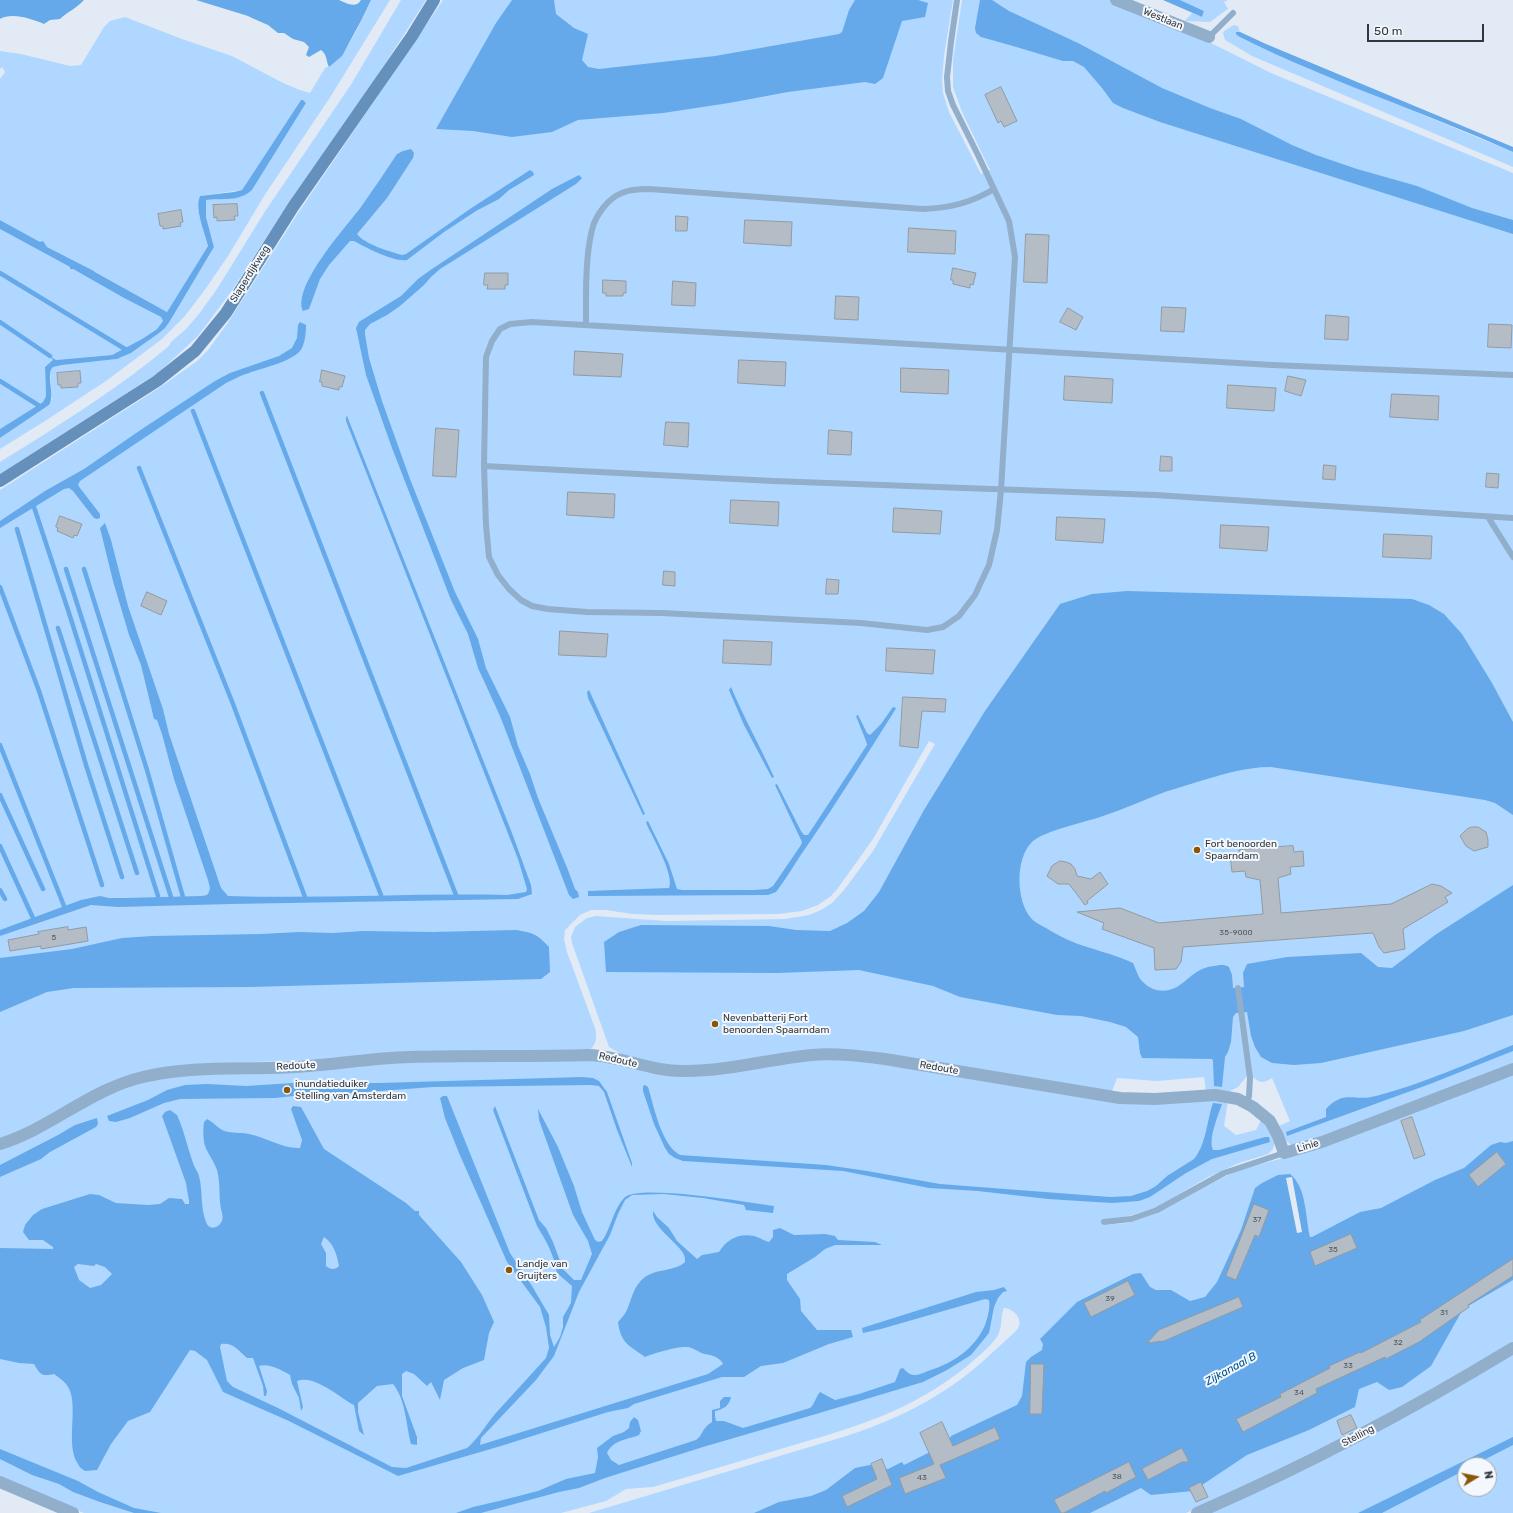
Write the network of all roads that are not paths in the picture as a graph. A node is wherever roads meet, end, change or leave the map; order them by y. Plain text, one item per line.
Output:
1 (434, 0) edge
2 (958, 0) edge
3 (1116, 0) edge
4 (1233, 13) dead end
5 (1209, 37) joint
6 (994, 189) junction
7 (586, 325) junction
8 (1009, 349) junction
9 (1513, 375) edge
10 (484, 466) junction
11 (0, 481) edge
12 (1001, 490) junction
13 (1488, 517) junction
14 (1513, 518) edge
15 (1513, 557) edge
16 (1238, 988) dead end
17 (1513, 1069) edge
18 (1247, 1103) junction
19 (0, 1144) edge
20 (1284, 1153) junction
21 (1104, 1222) dead end
22 (1513, 1348) edge
23 (0, 1482) edge
24 (73, 1513) edge
25 (1197, 1513) edge

1 - 11 street, Slaperdijkweg
2 - 6 lane
3 - 5 street, Westlaan
4 - 5 lane
6 - 7 lane
6 - 8 lane
7 - 8 lane
7 - 10 lane
8 - 9 lane
8 - 12 lane
10 - 12 lane
10 - 12 lane
12 - 13 lane
13 - 14 lane
13 - 15 lane
16 - 18 lane
17 - 20 street, Linie
18 - 19 street, Redoute
18 - 20 street, Redoute
20 - 21 lane, Linie
22 - 25 street, Stelling
23 - 24 street

